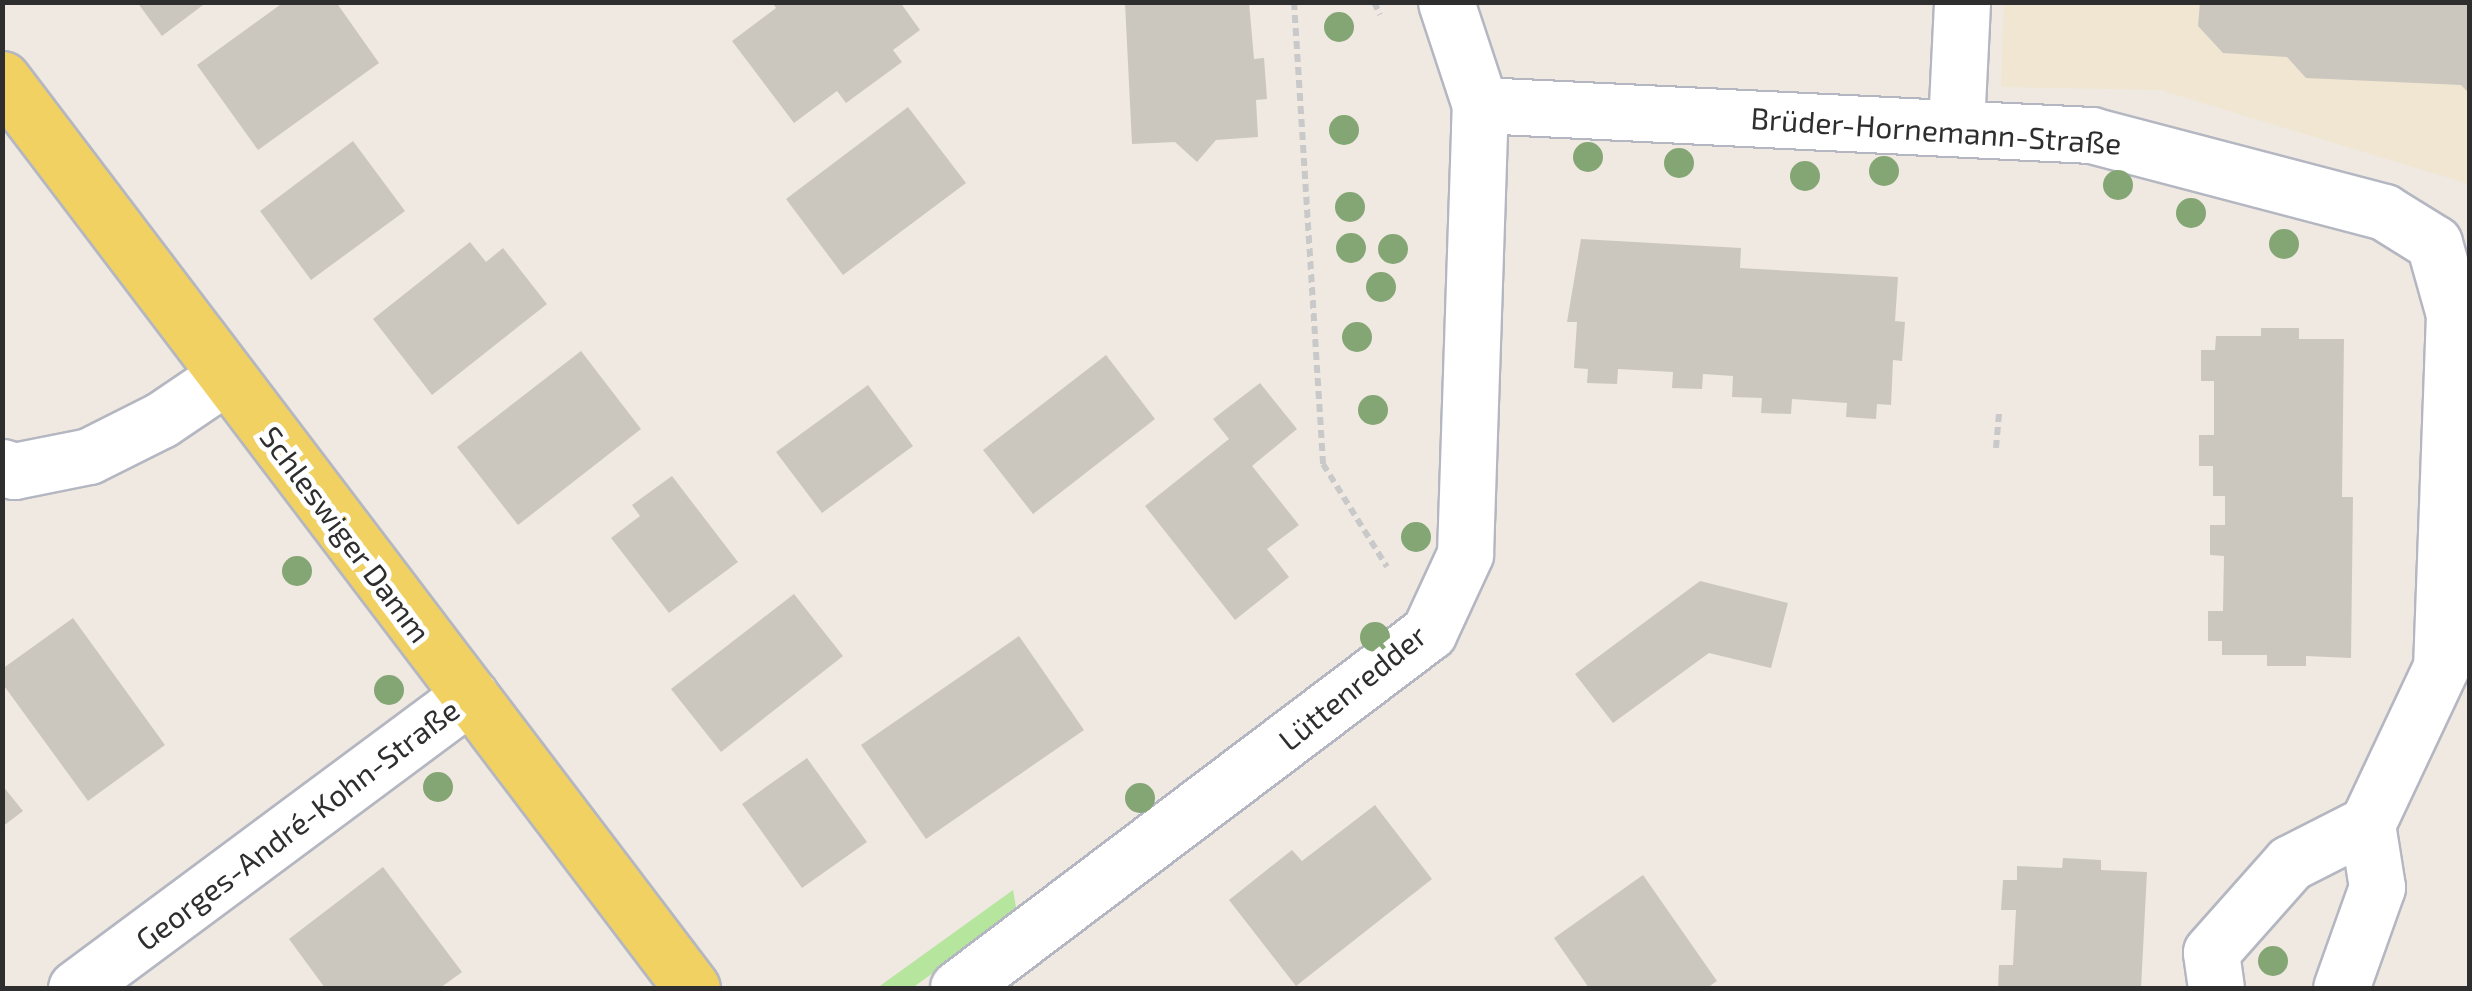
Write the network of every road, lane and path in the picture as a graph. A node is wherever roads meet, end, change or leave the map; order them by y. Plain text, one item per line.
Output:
1 (1294, 2) edge
2 (1446, 2) edge
3 (1962, 2) edge
4 (2, 79) edge
5 (1480, 105) junction
6 (1956, 126) junction
7 (226, 376) junction
8 (1998, 413) dead end
9 (1996, 448) dead end
10 (2, 467) edge
11 (1428, 632) junction
12 (470, 695) junction
13 (2366, 824) junction
14 (76, 988) edge
15 (692, 988) edge
16 (958, 988) edge
17 (2216, 988) edge
18 (2341, 988) edge

1 - 11 path
2 - 5 street, Lüttenredder
3 - 6 street
4 - 7 main road, Schleswiger Damm
5 - 6 street, Brüder-Hornemann-Straße
5 - 11 street, Lüttenredder
6 - 13 street, Brüder-Hornemann-Straße
7 - 10 street
7 - 12 main road, Schleswiger Damm
8 - 9 path
11 - 16 street, Lüttenredder
12 - 14 street, Georges-André-Kohn-Straße
12 - 15 main road, Schleswiger Damm
13 - 17 street
13 - 18 street

